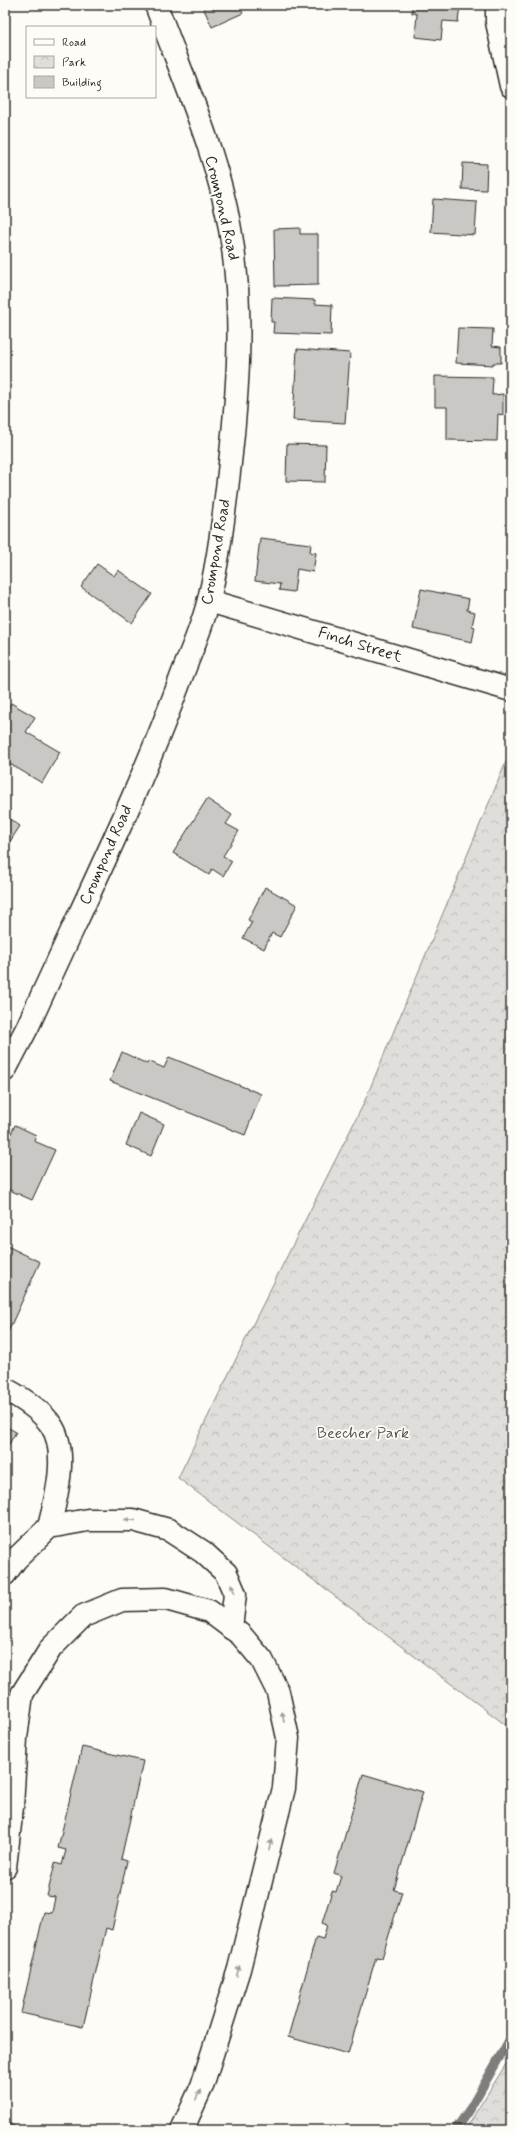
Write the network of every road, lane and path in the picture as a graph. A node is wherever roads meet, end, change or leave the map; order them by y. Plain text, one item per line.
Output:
1 (156, 5) edge
2 (497, 5) edge
3 (511, 86) edge
4 (209, 601) junction
5 (511, 690) edge
6 (5, 1070) edge
7 (5, 1389) edge
8 (49, 1527) junction
9 (5, 1574) edge
10 (231, 1628) junction
11 (9, 1784) edge
12 (5, 1868) edge
13 (182, 2130) edge

1 - 4 main road, Crompond Road
2 - 3 main road
4 - 5 main road, Finch Street
4 - 6 main road, Crompond Road
7 - 8 main road
8 - 9 main road
10 -> 8 main road
10 - 11 main road
13 -> 10 main road
11 - 12 main road

